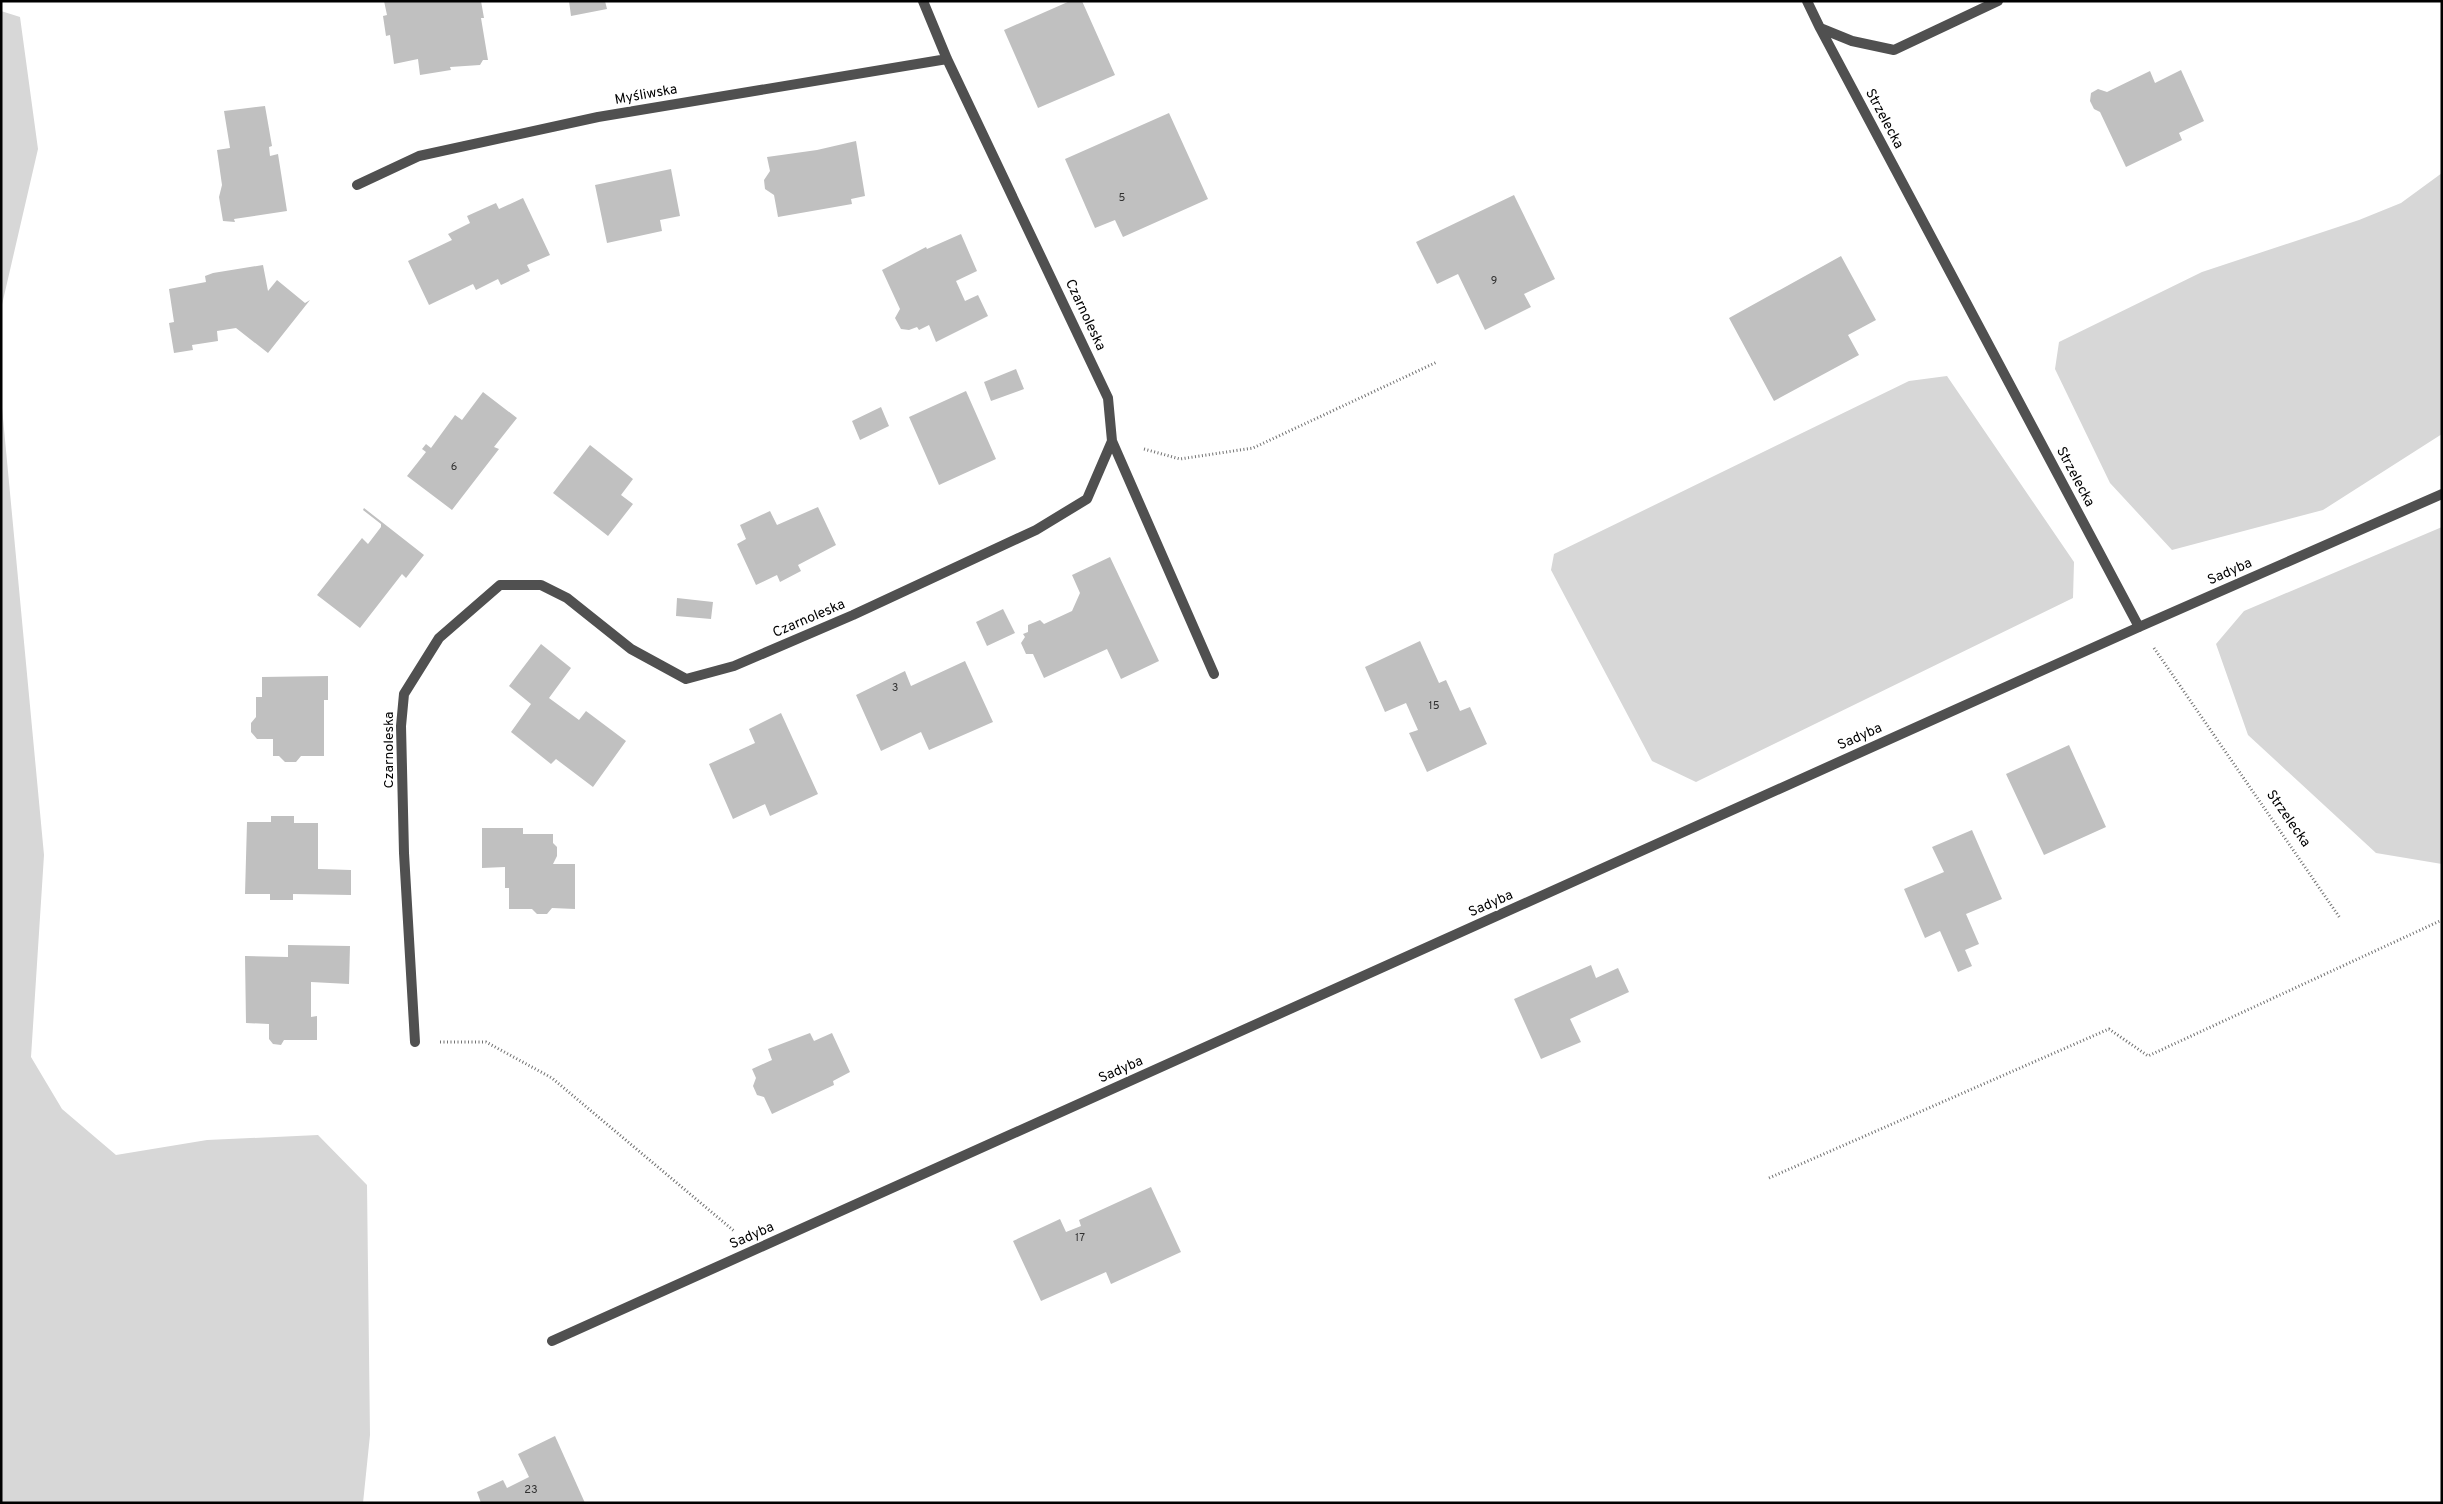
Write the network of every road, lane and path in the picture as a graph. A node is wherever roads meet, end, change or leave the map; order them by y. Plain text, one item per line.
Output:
1 (923, 1) edge
2 (1807, 1) edge
3 (1998, 1) edge
4 (1820, 28) junction
5 (947, 59) junction
6 (357, 185) dead end
7 (1437, 362) dead end
8 (1112, 441) junction
9 (2442, 494) edge
10 (2139, 627) junction
11 (1214, 674) dead end
12 (2340, 918) dead end
13 (2442, 920) edge
14 (415, 1042) joint
15 (1769, 1178) dead end
16 (769, 1243) junction
17 (552, 1341) dead end

1 - 5 street, Czarnoleska
2 - 4 street, Strzelecka
3 - 4 street
4 - 10 street, Strzelecka
5 - 6 street, Myśliwska
5 - 8 street, Czarnoleska
7 - 8 path
8 - 11 street
8 - 14 street, Czarnoleska
9 - 10 street, Sadyba
10 - 12 path, Strzelecka
10 - 16 street, Sadyba
13 - 15 path
14 - 16 path
16 - 17 street, Sadyba

